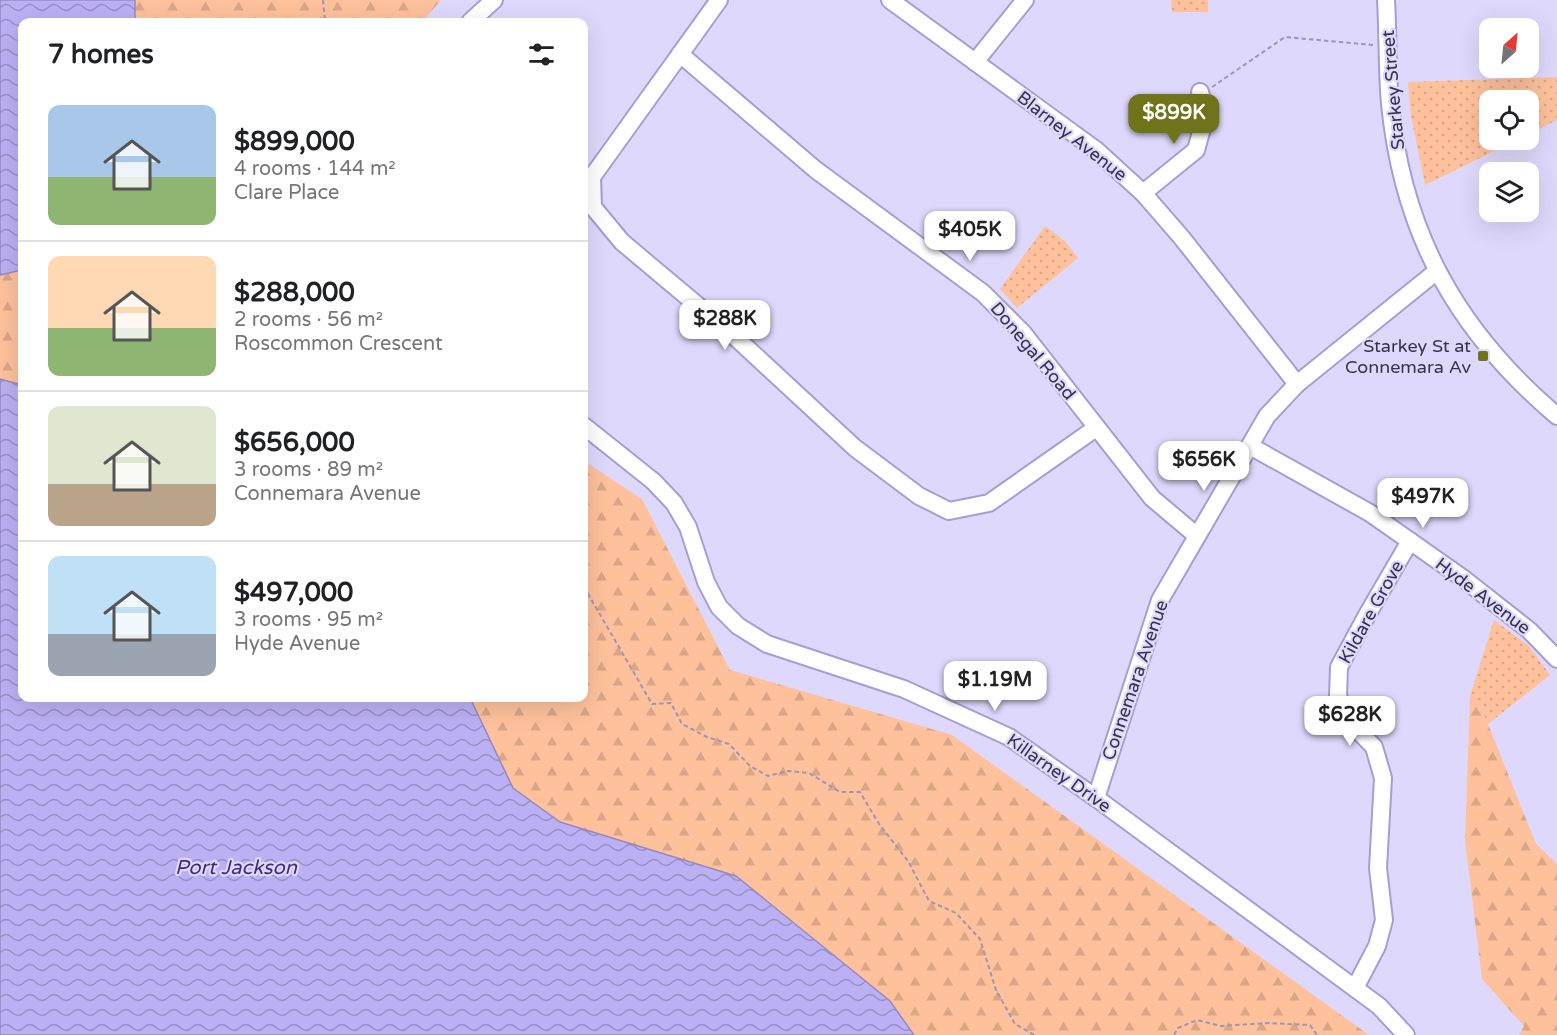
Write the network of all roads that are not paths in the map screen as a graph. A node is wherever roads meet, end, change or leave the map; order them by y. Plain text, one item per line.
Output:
1 (494, 0) edge
2 (719, 0) edge
3 (890, 0) edge
4 (1025, 0) edge
5 (1386, 0) edge
6 (474, 18) edge
7 (680, 54) junction
8 (975, 62) junction
9 (1200, 92) road end
10 (1143, 193) junction
11 (1437, 271) junction
12 (1297, 384) junction
13 (1557, 416) edge
14 (1096, 428) junction
15 (588, 429) edge
16 (1250, 446) junction
17 (1197, 536) junction
18 (1410, 541) junction
19 (1557, 659) edge
20 (1096, 798) junction
21 (1355, 988) junction
22 (1406, 1035) edge

1 - 6 street
2 - 7 street
3 - 8 street, Blarney Avenue
4 - 8 street
5 - 11 street, Starkey Street
7 - 14 street, Donegal Road
7 - 14 street
8 - 10 street, Blarney Avenue
9 - 10 street
10 - 12 street, Blarney Avenue
11 - 12 street, Connemara Avenue
11 - 13 street, Starkey Street
12 - 16 street, Connemara Avenue
14 - 17 street, Donegal Road
15 - 20 street, Killarney Drive
16 - 17 street, Connemara Avenue
16 - 18 street, Hyde Avenue
17 - 20 street, Connemara Avenue
18 - 19 street, Hyde Avenue
18 - 21 street, Kildare Grove
20 - 21 street, Killarney Drive
21 - 22 street, Killarney Drive

